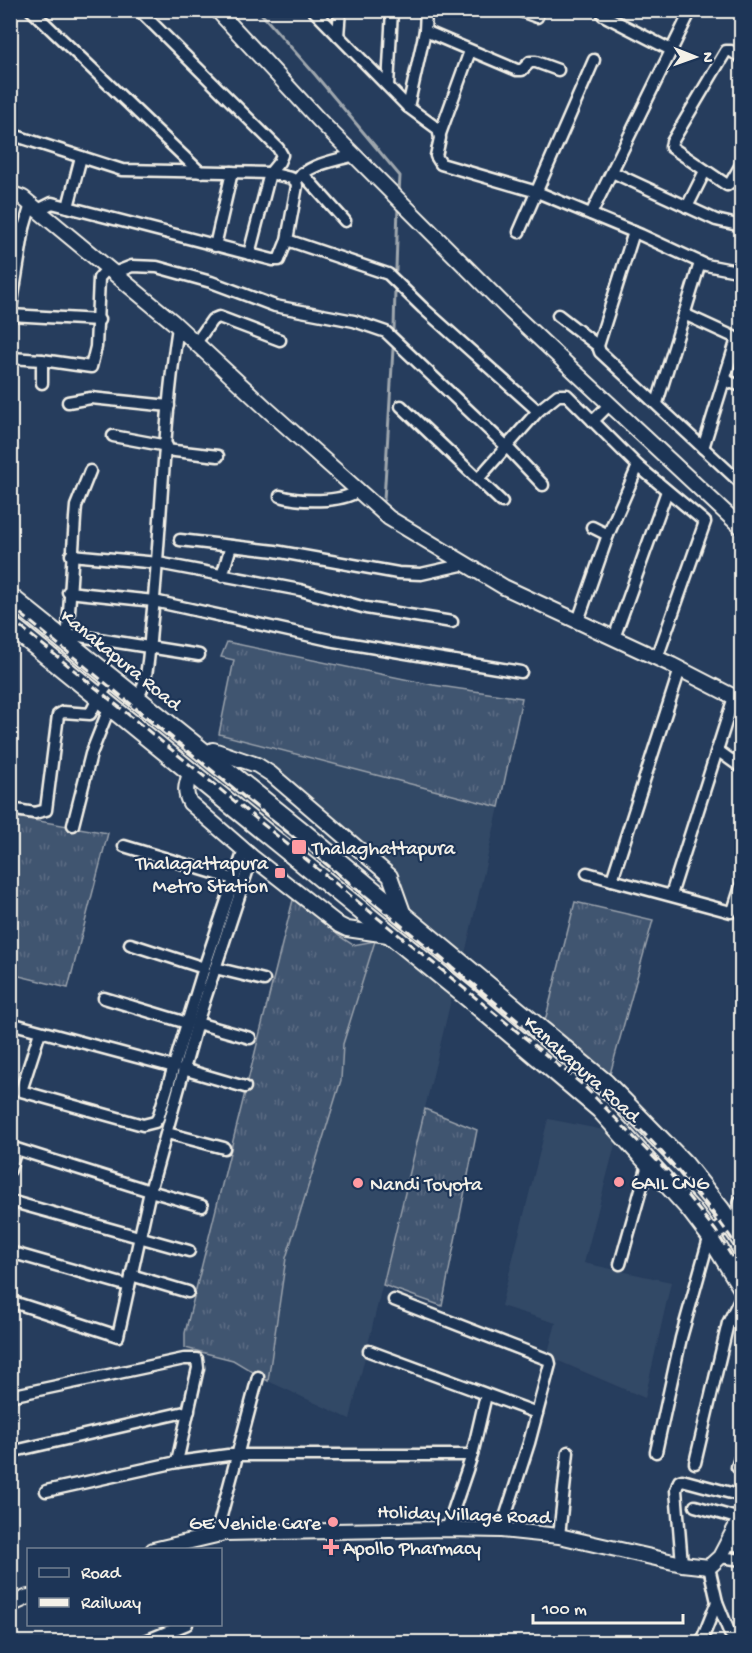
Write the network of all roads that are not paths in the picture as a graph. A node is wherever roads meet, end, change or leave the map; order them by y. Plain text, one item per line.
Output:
1 (32, 10) edge
2 (139, 10) edge
3 (217, 10) edge
4 (313, 10) edge
5 (340, 10) edge
6 (392, 10) edge
7 (426, 10) edge
8 (518, 10) edge
9 (689, 11) edge
10 (603, 15) dead end
11 (537, 16) dead end
12 (425, 31) junction
13 (338, 36) junction
14 (671, 50) junction
15 (470, 51) junction
16 (741, 58) edge
17 (594, 60) dead end
18 (558, 70) dead end
19 (388, 86) junction
20 (408, 107) junction
21 (10, 134) edge
22 (440, 134) junction
23 (354, 155) junction
24 (81, 157) junction
25 (741, 163) edge
26 (705, 171) junction
27 (200, 172) junction
28 (232, 172) junction
29 (612, 172) junction
30 (270, 173) junction
31 (299, 177) junction
32 (537, 192) junction
33 (10, 193) edge
34 (34, 207) junction
35 (68, 207) junction
36 (687, 207) junction
37 (591, 214) junction
38 (345, 221) dead end
39 (741, 226) edge
40 (24, 228) junction
41 (10, 231) edge
42 (519, 232) dead end
43 (634, 232) junction
44 (287, 240) junction
45 (215, 246) junction
46 (249, 254) junction
47 (700, 263) junction
48 (111, 270) junction
49 (741, 272) edge
50 (684, 314) junction
51 (10, 315) edge
52 (558, 315) dead end
53 (98, 320) junction
54 (178, 327) junction
55 (280, 340) dead end
56 (196, 343) junction
57 (598, 346) junction
58 (10, 358) edge
59 (42, 360) junction
60 (725, 377) junction
61 (42, 383) dead end
62 (741, 386) edge
63 (68, 402) dead end
64 (657, 403) junction
65 (610, 404) junction
66 (170, 406) junction
67 (401, 406) dead end
68 (538, 411) junction
69 (593, 421) junction
70 (113, 436) dead end
71 (506, 446) junction
72 (166, 448) junction
73 (703, 448) junction
74 (218, 456) dead end
75 (638, 466) junction
76 (90, 471) dead end
77 (478, 479) junction
78 (741, 484) edge
79 (543, 485) dead end
80 (358, 491) junction
81 (667, 491) junction
82 (280, 495) dead end
83 (502, 502) dead end
84 (592, 527) dead end
85 (741, 528) edge
86 (608, 535) junction
87 (180, 540) dead end
88 (231, 546) junction
89 (71, 555) junction
90 (158, 563) junction
91 (466, 564) junction
92 (222, 576) junction
93 (68, 592) junction
94 (10, 597) edge
95 (154, 601) junction
96 (578, 621) junction
97 (452, 622) dead end
98 (10, 625) edge
99 (614, 638) junction
100 (67, 639) junction
101 (148, 648) junction
102 (199, 655) dead end
103 (657, 658) junction
104 (680, 669) junction
105 (520, 672) dead end
106 (112, 679) junction
107 (738, 699) edge
108 (136, 700) junction
109 (104, 701) junction
110 (717, 750) junction
111 (205, 755) junction
112 (741, 768) edge
113 (191, 771) junction
114 (10, 809) edge
115 (73, 825) dead end
116 (124, 846) dead end
117 (248, 853) junction
118 (587, 873) dead end
119 (234, 879) junction
120 (612, 880) junction
121 (741, 883) edge
122 (671, 895) junction
123 (736, 914) edge
124 (406, 919) junction
125 (423, 933) junction
126 (390, 936) junction
127 (130, 944) dead end
128 (408, 949) junction
129 (209, 968) junction
130 (264, 980) dead end
131 (104, 998) dead end
132 (10, 1023) edge
133 (192, 1023) junction
134 (40, 1032) junction
135 (250, 1038) dead end
136 (178, 1068) junction
137 (245, 1087) dead end
138 (16, 1089) edge
139 (167, 1132) junction
140 (13, 1148) edge
141 (224, 1148) dead end
142 (649, 1161) junction
143 (10, 1170) edge
144 (150, 1191) junction
145 (10, 1201) edge
146 (741, 1203) edge
147 (202, 1206) dead end
148 (710, 1235) junction
149 (738, 1235) edge
150 (139, 1238) junction
151 (189, 1251) dead end
152 (10, 1252) edge
153 (722, 1254) junction
154 (620, 1264) dead end
155 (131, 1275) junction
156 (129, 1286) junction
157 (741, 1287) edge
158 (188, 1292) dead end
159 (741, 1295) edge
160 (394, 1300) dead end
161 (10, 1301) edge
162 (369, 1351) dead end
163 (258, 1377) dead end
164 (486, 1395) junction
165 (10, 1396) edge
166 (189, 1411) junction
167 (537, 1413) junction
168 (10, 1452) edge
169 (568, 1452) dead end
170 (656, 1452) dead end
171 (741, 1452) edge
172 (238, 1454) junction
173 (472, 1455) junction
174 (177, 1462) junction
175 (695, 1463) dead end
176 (737, 1467) dead end
177 (46, 1491) dead end
178 (741, 1496) edge
179 (696, 1506) dead end
180 (740, 1517) edge
181 (447, 1529) junction
182 (501, 1530) junction
183 (216, 1535) junction
184 (559, 1536) junction
185 (734, 1545) edge
186 (161, 1548) edge
187 (720, 1557) junction
188 (741, 1560) edge
189 (682, 1564) junction
190 (709, 1567) junction
191 (27, 1597) edge
192 (717, 1602) junction
193 (10, 1605) edge
194 (182, 1626) edge
195 (143, 1642) edge
196 (701, 1642) edge
197 (741, 1642) edge

1 - 27 street
2 - 30 street
3 - 23 street
4 - 13 street
5 - 13 street
6 - 19 street
7 - 12 street
8 - 11 street
9 - 14 street
10 - 14 street
12 - 15 street
12 - 20 street
13 - 19 street
14 - 29 street
15 - 18 street
15 - 22 street
16 - 26 street
17 - 32 street
19 - 20 street
20 - 22 street
21 - 24 street
22 - 32 street
23 - 31 street
23 - 65 street
24 - 27 street
24 - 35 street
25 - 26 street
26 - 36 street
27 - 28 street
28 - 30 street
28 - 45 street
29 - 36 street
29 - 37 street
30 - 31 street
30 - 46 street
31 - 38 street
31 - 44 street
32 - 37 street
32 - 42 street
33 - 34 street
34 - 35 street
34 - 40 street
34 - 48 street
35 - 45 street
36 - 39 street
37 - 43 street
40 - 41 street
40 - 51 street
43 - 47 street
43 - 57 street
44 - 46 street
44 - 68 street
45 - 46 street
47 - 49 street
47 - 50 street
48 - 53 street
48 - 54 street
48 - 71 street
50 - 60 street
50 - 64 street
51 - 53 street
52 - 57 street
53 - 59 street
54 - 56 street
54 - 66 street
55 - 56 street
56 - 80 street
57 - 64 street
58 - 59 street
59 - 61 street
60 - 62 street
60 - 73 street
63 - 66 street
64 - 73 street
65 - 69 street
65 - 85 street
66 - 72 street
67 - 77 street
68 - 69 street
68 - 71 street
69 - 75 street
70 - 72 street
71 - 77 street
71 - 79 street
72 - 74 street
72 - 90 street
73 - 78 street
75 - 81 street
75 - 86 street
76 - 89 street
77 - 83 street
80 - 82 street
80 - 91 street
81 - 99 street
81 - 103 street
84 - 86 street
86 - 96 street
87 - 88 street
88 - 91 street
88 - 92 street
89 - 90 street
89 - 93 street
90 - 92 street
90 - 95 street
91 - 96 street
92 - 97 street
93 - 95 street
93 - 100 street
94 - 100 highway, Kanakapura Road
95 - 101 street
95 - 105 street
96 - 99 street
98 - 109 highway, Kanakapura Road
99 - 103 street
100 - 101 street
100 - 106 highway, Kanakapura Road
101 - 102 street
101 - 108 street
103 - 104 street
104 - 107 street
104 - 120 street
106 - 108 highway, Kanakapura Road
106 - 109 street
107 - 110 street
108 - 111 highway, Kanakapura Road
109 - 113 highway, Kanakapura Road
109 - 114 street
109 - 115 street
110 - 112 street
110 - 122 street
111 - 124 highway, Kanakapura Road
111 - 124 street, Kanakapura Road
113 - 117 street, Kanakapura Road
113 - 126 highway, Kanakapura Road
116 - 119 street
117 - 119 street
117 - 126 street, Kanakapura Road
117 - 129 street
118 - 120 street
119 - 129 street
120 - 122 street
121 - 123 street
122 - 123 street
124 - 125 highway, Kanakapura Road
125 - 128 highway
125 - 149 highway, Kanakapura Road
126 - 128 highway, Kanakapura Road
127 - 129 street
128 - 142 highway, Kanakapura Road
129 - 130 street
129 - 133 street
131 - 133 street
132 - 134 street
133 - 135 street
133 - 136 street
134 - 136 street
134 - 138 street
136 - 137 street
136 - 138 street
136 - 139 street
139 - 141 street
139 - 144 street
140 - 143 street
140 - 144 street
142 - 148 highway, Kanakapura Road
142 - 154 street
144 - 147 street
144 - 150 street
145 - 150 street
146 - 149 main road
148 - 149 main road
148 - 153 highway, Kanakapura Road
148 - 170 street
149 - 153 main road
150 - 151 street
150 - 155 street
152 - 156 street
153 - 157 highway, Kanakapura Road
155 - 156 street
155 - 158 street
156 - 161 street
159 - 175 street
160 - 167 street
162 - 164 street
163 - 172 street
164 - 167 street
164 - 173 street
165 - 166 street
166 - 168 street
166 - 174 street
167 - 182 street
169 - 184 street
171 - 176 street
172 - 173 street
172 - 174 street
172 - 183 street
173 - 181 street
174 - 177 street
178 - 189 street
179 - 180 street
180 - 185 street
181 - 182 street, Holiday Village Road
181 - 183 street, Holiday Village Road
182 - 184 street, Holiday Village Road
183 - 186 street, Holiday Village Road
184 - 189 street, Holiday Village Road
185 - 187 street
187 - 188 street
187 - 190 street
189 - 190 street, Holiday Village Road
190 - 192 street
191 - 193 street
192 - 196 street
192 - 197 street
194 - 195 street

